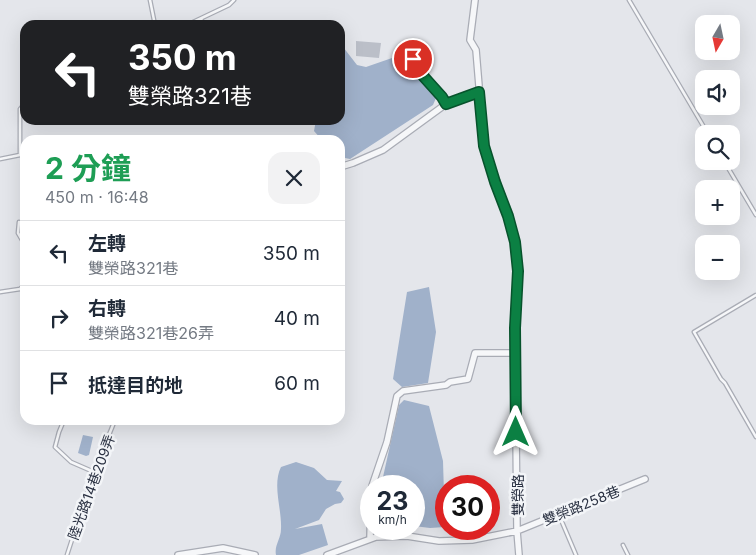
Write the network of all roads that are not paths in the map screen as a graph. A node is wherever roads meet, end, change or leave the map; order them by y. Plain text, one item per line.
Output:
1 (150, 0) edge
2 (234, 0) edge
3 (475, 0) edge
4 (629, 0) edge
5 (202, 19) edge
6 (154, 20) edge
7 (413, 59) dead end
8 (479, 92) junction
9 (446, 104) junction
10 (20, 109) edge
11 (20, 125) edge
12 (703, 125) edge
13 (20, 135) edge
14 (20, 154) edge
15 (20, 154) edge
16 (0, 160) edge
17 (345, 166) edge
18 (729, 170) edge
19 (756, 215) edge
20 (19, 222) dead end
21 (20, 237) edge
22 (20, 289) edge
23 (0, 292) edge
24 (756, 295) edge
25 (516, 353) junction
26 (62, 425) edge
27 (113, 425) edge
28 (756, 437) edge
29 (94, 472) junction
30 (376, 475) edge
31 (645, 479) dead end
32 (559, 515) junction
33 (517, 531) junction
34 (425, 539) edge
35 (370, 540) edge
36 (623, 545) dead end
37 (67, 555) edge
38 (178, 555) edge
39 (255, 555) edge
40 (328, 555) edge
41 (519, 555) edge
42 (576, 555) edge
43 (628, 555) edge

1 - 6 lane
2 - 5 lane
3 - 8 street, 雙榮路
4 - 12 lane
7 - 9 street
8 - 9 street
8 - 25 street, 雙榮路
9 - 17 street
10 - 11 lane
13 - 15 lane
14 - 16 lane
18 - 19 lane
20 - 21 lane
22 - 23 lane
24 - 28 lane
25 - 30 street
25 - 33 street, 雙榮路
26 - 29 lane
27 - 29 lane, 陸光路14巷209弄
29 - 37 lane, 陸光路14巷209弄
31 - 32 street, 雙榮路258巷
32 - 33 street, 雙榮路258巷
32 - 42 lane
33 - 34 street, 雙榮路258巷
33 - 41 street, 雙榮路
35 - 40 street, 雙榮路258巷
36 - 43 lane
38 - 39 street

